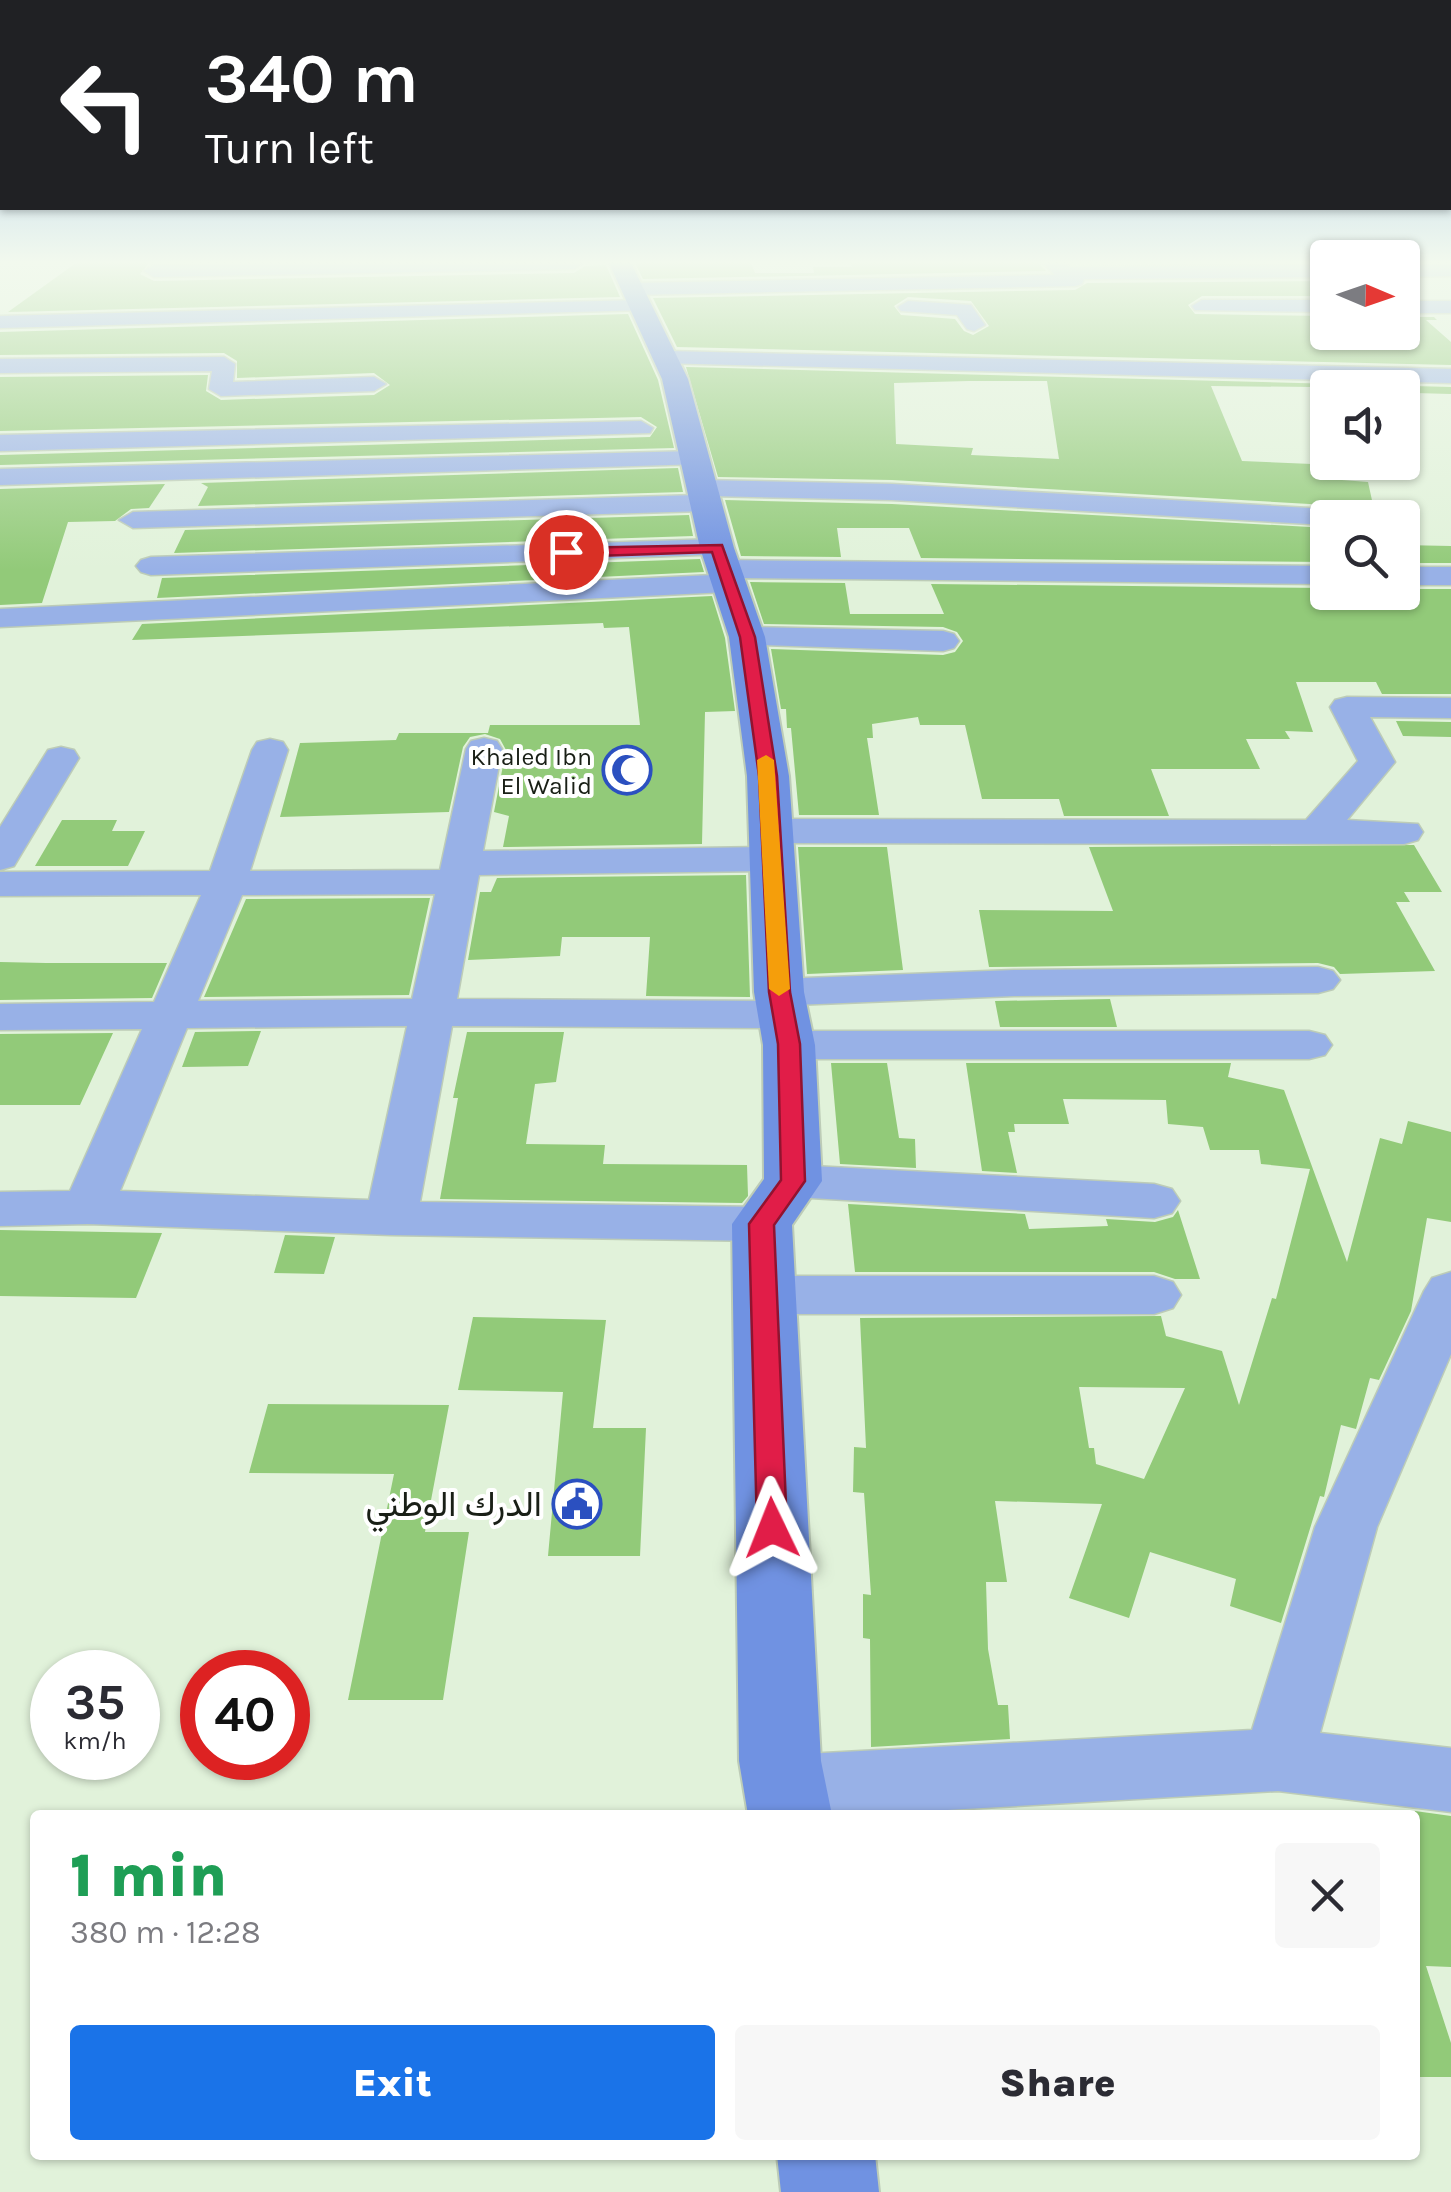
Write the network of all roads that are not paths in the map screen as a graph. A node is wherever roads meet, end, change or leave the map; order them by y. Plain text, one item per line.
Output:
1 (79, 365) edge
2 (224, 365) edge
3 (661, 365) edge
4 (1318, 365) edge
5 (0, 366) edge
6 (1451, 376) edge
7 (374, 384) dead end
8 (0, 443) edge
9 (0, 477) edge
10 (708, 511) junction
11 (1310, 516) edge
12 (132, 520) dead end
13 (151, 566) dead end
14 (1310, 573) edge
15 (1420, 576) edge
16 (1451, 576) edge
17 (0, 618) edge
18 (748, 637) junction
19 (943, 642) dead end
20 (1451, 708) edge
21 (484, 749) dead end
22 (270, 750) dead end
23 (62, 758) dead end
24 (1317, 830) junction
25 (1404, 832) dead end
26 (770, 845) junction
27 (0, 858) edge
28 (459, 872) junction
29 (0, 884) edge
30 (226, 884) junction
31 (1318, 980) dead end
32 (432, 1012) junction
33 (170, 1015) junction
34 (0, 1017) edge
35 (783, 1017) junction
36 (1309, 1045) dead end
37 (793, 1181) junction
38 (1154, 1201) dead end
39 (88, 1207) junction
40 (0, 1209) edge
41 (391, 1218) junction
42 (762, 1224) junction
43 (1451, 1291) edge
44 (764, 1294) junction
45 (1154, 1296) dead end
46 (1278, 1760) junction
47 (1451, 1780) edge
48 (789, 1801) edge
49 (827, 2160) edge
50 (830, 2192) edge

1 - 5 street
2 - 7 street
3 - 10 street
4 - 6 street
8 - 10 street
9 - 10 street
10 - 11 street
10 - 12 street
10 - 13 street
10 - 14 street
10 - 17 street
10 - 18 street
15 - 16 street
18 - 19 street
18 - 26 street
20 - 24 street
21 - 28 street
22 - 30 street
23 - 27 street
24 - 25 street
24 - 26 street
26 - 28 street
26 - 35 street
28 - 30 street
28 - 32 street
29 - 30 street
30 - 33 street
31 - 35 street
32 - 33 street
32 - 35 street
32 - 41 street
33 - 34 street
33 - 39 street
35 - 36 street
35 - 37 street
37 - 38 street
37 - 42 street
39 - 40 street
39 - 41 street
41 - 42 street
42 - 44 street
43 - 46 street
44 - 45 street
44 - 48 street
46 - 47 street
46 - 48 street
49 - 50 street

